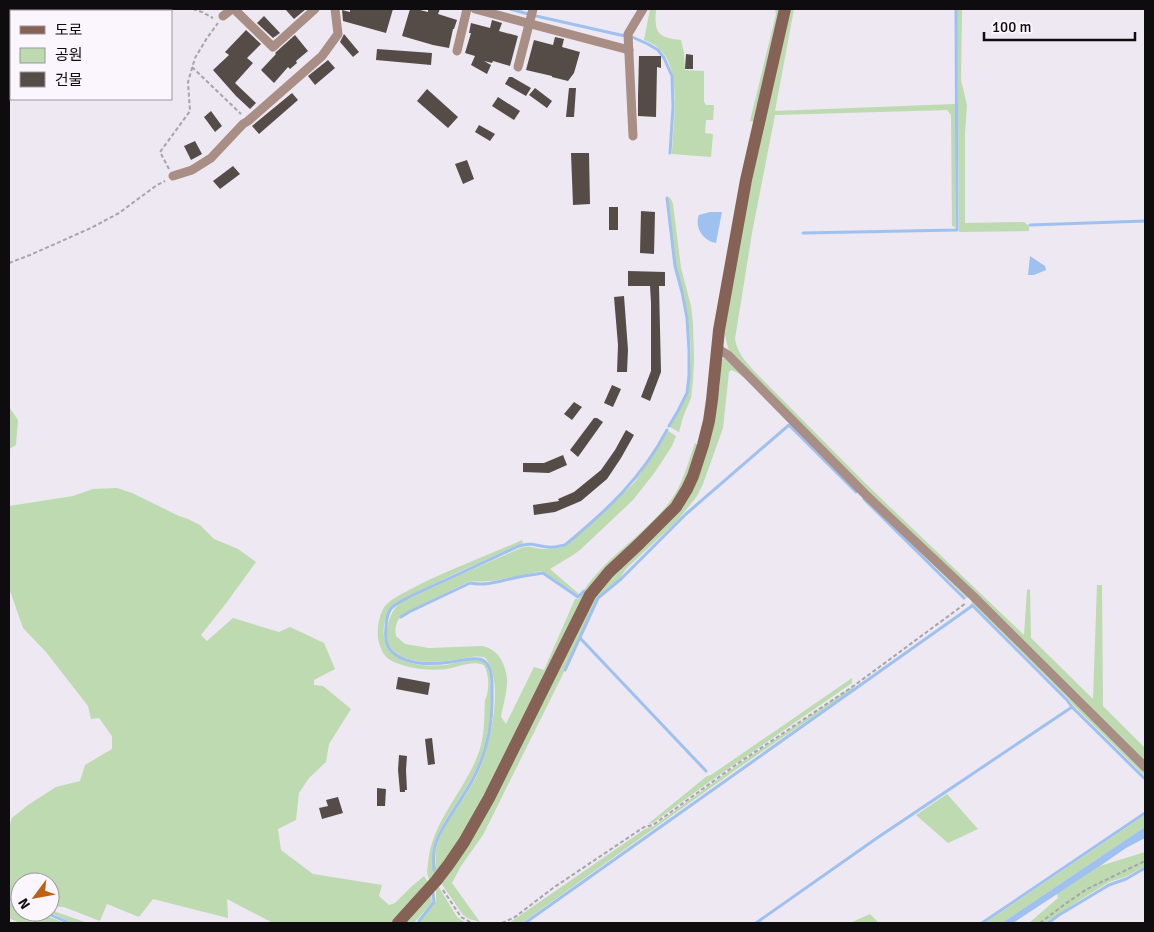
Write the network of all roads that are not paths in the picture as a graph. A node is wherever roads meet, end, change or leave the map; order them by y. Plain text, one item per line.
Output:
1 (233, 9) edge
2 (315, 9) edge
3 (335, 9) edge
4 (467, 9) edge
5 (475, 9) edge
6 (533, 9) edge
7 (643, 9) edge
8 (785, 9) edge
9 (223, 16) dead end
10 (529, 23) junction
11 (629, 50) junction
12 (457, 51) dead end
13 (518, 67) dead end
14 (633, 136) dead end
15 (173, 176) road end
16 (717, 348) junction
17 (1145, 767) edge
18 (398, 923) edge

1 - 2 street
1 - 9 street
3 - 15 street
4 - 12 street
5 - 10 street
6 - 10 street
7 - 11 street
8 - 16 street
10 - 11 street
10 - 13 street
11 - 14 street
16 - 17 street
16 - 18 street

